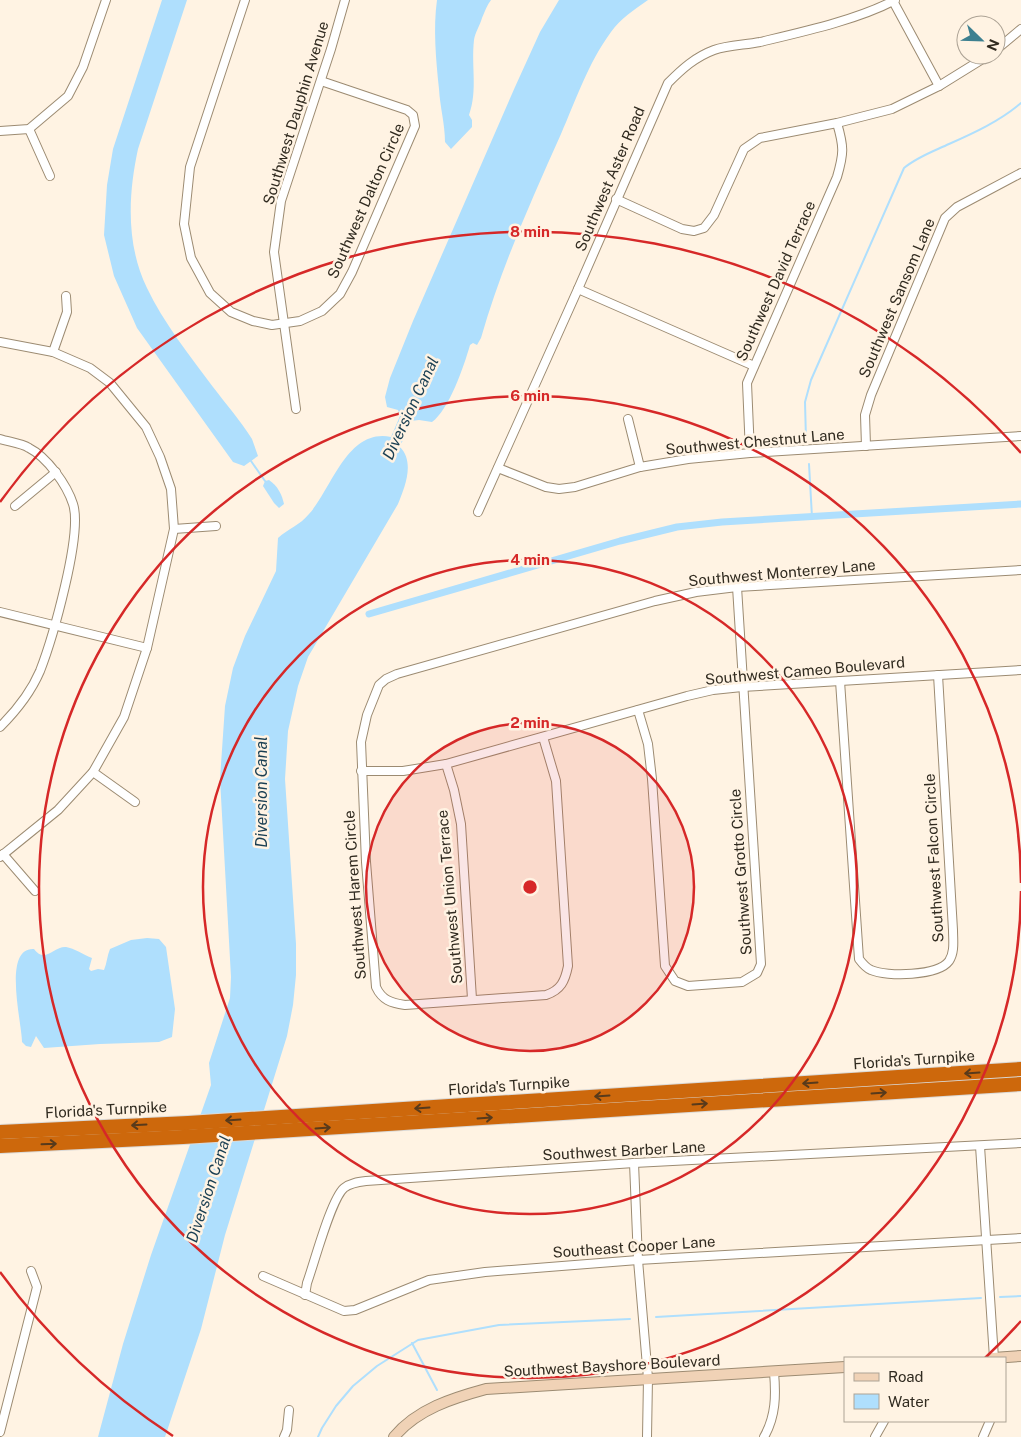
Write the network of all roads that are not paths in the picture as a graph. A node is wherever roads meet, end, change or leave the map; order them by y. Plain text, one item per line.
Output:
1 (106, 0) edge
2 (245, 0) edge
3 (345, 0) edge
4 (894, 1) edge
5 (1021, 29) edge
6 (1006, 42) edge
7 (973, 65) edge
8 (320, 80) junction
9 (940, 86) junction
10 (837, 123) junction
11 (29, 128) junction
12 (0, 131) edge
13 (1019, 174) edge
14 (50, 176) dead end
15 (1021, 184) edge
16 (616, 199) junction
17 (578, 289) junction
18 (66, 296) dead end
19 (285, 324) junction
20 (0, 342) edge
21 (53, 352) junction
22 (754, 366) junction
23 (296, 409) dead end
24 (628, 419) dead end
25 (1021, 436) edge
26 (0, 439) edge
27 (866, 446) junction
28 (750, 453) junction
29 (640, 467) junction
30 (498, 468) junction
31 (56, 472) junction
32 (15, 506) dead end
33 (478, 512) dead end
34 (216, 526) dead end
35 (174, 529) junction
36 (1021, 570) edge
37 (737, 587) junction
38 (0, 612) edge
39 (55, 625) junction
40 (147, 648) junction
41 (1021, 670) edge
42 (938, 675) junction
43 (840, 681) junction
44 (378, 685) joint
45 (742, 687) junction
46 (638, 710) junction
47 (0, 727) edge
48 (543, 737) junction
49 (446, 764) junction
50 (361, 771) junction
51 (93, 772) junction
52 (135, 802) dead end
53 (2, 856) edge
54 (34, 891) dead end
55 (472, 999) junction
56 (1021, 1070) edge
57 (1021, 1084) edge
58 (0, 1132) edge
59 (1021, 1143) edge
60 (0, 1146) edge
61 (980, 1146) junction
62 (634, 1163) junction
63 (1021, 1238) edge
64 (986, 1240) junction
65 (638, 1260) junction
66 (31, 1271) dead end
67 (263, 1276) dead end
68 (305, 1295) junction
69 (1021, 1356) edge
70 (994, 1357) edge
71 (1006, 1357) edge
72 (844, 1367) edge
73 (774, 1372) junction
74 (648, 1378) junction
75 (289, 1410) dead end
76 (883, 1422) edge
77 (990, 1422) edge
78 (0, 1432) edge
79 (284, 1437) edge
80 (394, 1437) edge
81 (647, 1437) edge
82 (764, 1437) edge
83 (875, 1437) edge
84 (983, 1437) edge

1 - 11 street
2 - 19 street, Southwest Dalton Circle
3 - 8 street, Southwest Dauphin Avenue
4 - 9 street
4 - 16 street, Southwest Aster Road
5 - 6 street
7 - 9 street
8 - 19 street, Southwest Dauphin Avenue
8 - 19 street, Southwest Dalton Circle
9 - 10 street
10 - 16 street
10 - 22 street, Southwest David Terrace
11 - 12 street
11 - 14 street
13 - 15 street
13 - 27 street, Southwest Sansom Lane
16 - 17 street, Southwest Aster Road
17 - 22 street
17 - 30 street, Southwest Aster Road
18 - 21 street
19 - 23 street, Southwest Dauphin Avenue
20 - 21 street
21 - 35 street
22 - 28 street, Southwest David Terrace
24 - 29 street
25 - 27 street, Southwest Chestnut Lane
26 - 31 street
27 - 28 street, Southwest Chestnut Lane
28 - 29 street, Southwest Chestnut Lane
29 - 30 street, Southwest Chestnut Lane
30 - 33 street, Southwest Aster Road
31 - 32 street
31 - 39 street
34 - 35 street
35 - 40 street
36 - 37 street, Southwest Monterrey Lane
37 - 44 street, Southwest Monterrey Lane
37 - 45 street, Southwest Grotto Circle
38 - 39 street
39 - 40 street
39 - 47 street
40 - 51 street
41 - 42 street, Southwest Cameo Boulevard
42 - 43 street, Southwest Cameo Boulevard
42 - 43 street, Southwest Falcon Circle
43 - 45 street, Southwest Cameo Boulevard
44 - 50 street, Southwest Harem Circle
45 - 46 street, Southwest Cameo Boulevard
45 - 46 street, Southwest Grotto Circle
46 - 48 street, Southwest Cameo Boulevard
48 - 49 street, Southwest Cameo Boulevard
48 - 55 street, Southwest Harem Circle
49 - 50 street, Southwest Cameo Boulevard
49 - 55 street, Southwest Union Terrace
50 - 55 street, Southwest Harem Circle
51 - 52 street
51 - 53 street
53 - 54 street
56 -> 58 highway, Florida's Turnpike
60 -> 57 highway, Florida's Turnpike
59 - 61 street, Southwest Barber Lane
61 - 62 street, Southwest Barber Lane
61 - 64 street
62 - 65 street
62 - 68 street, Southwest Barber Lane
63 - 64 street, Southeast Cooper Lane
64 - 65 street, Southeast Cooper Lane
64 - 70 street
65 - 68 street, Southeast Cooper Lane
65 - 74 street
66 - 78 street
67 - 68 street, Southeast Cooper Lane
69 - 71 street
72 - 73 street, Southwest Bayshore Boulevard
73 - 74 street, Southwest Bayshore Boulevard
73 - 82 street
74 - 80 street, Southwest Bayshore Boulevard
74 - 81 street
75 - 79 street
76 - 83 street
77 - 84 street

